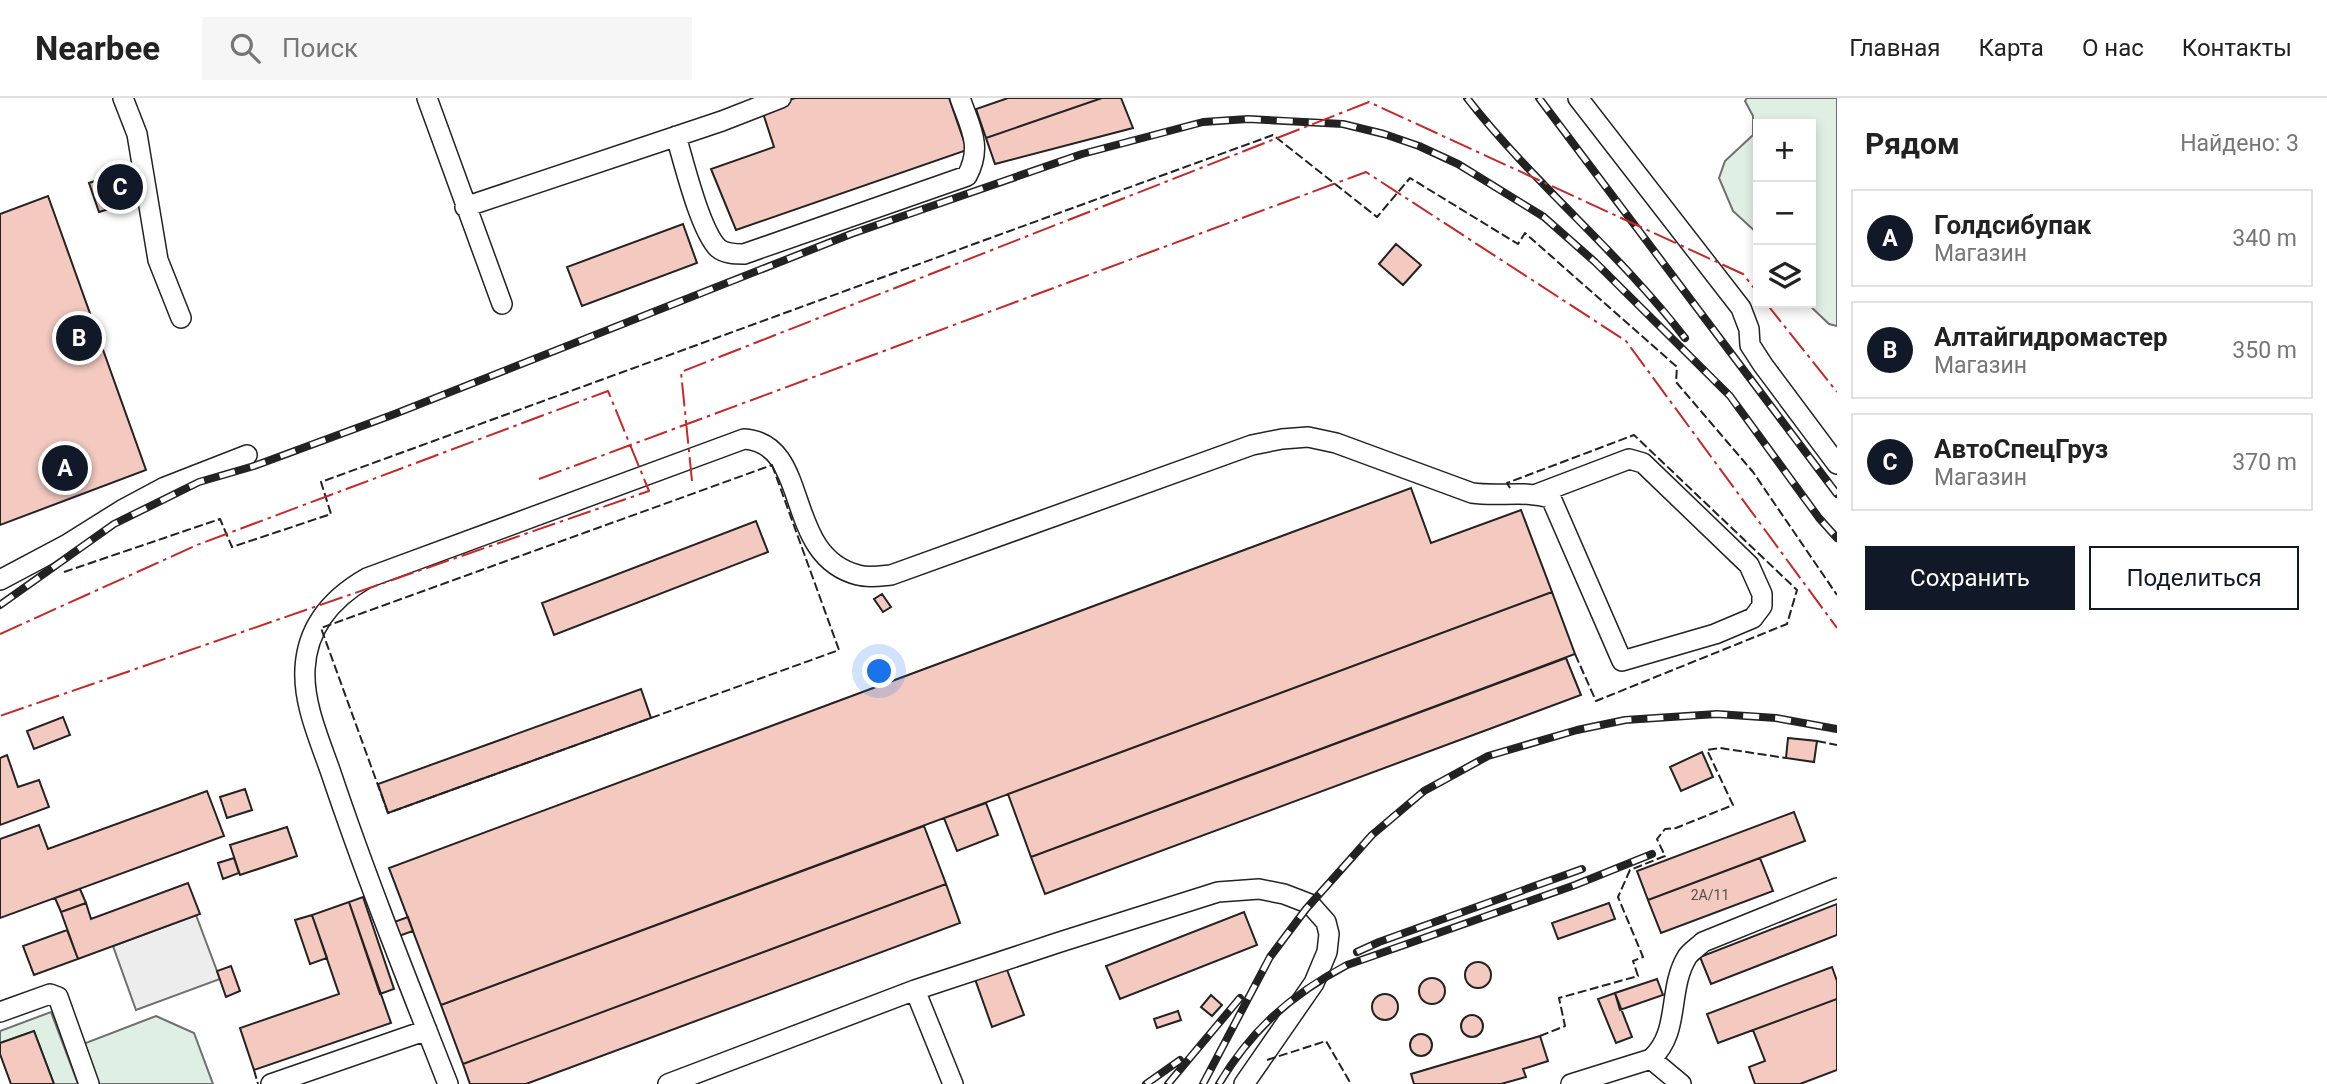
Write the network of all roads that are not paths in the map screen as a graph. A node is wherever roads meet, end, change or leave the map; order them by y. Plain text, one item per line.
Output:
1 (124, 98) edge
2 (427, 98) edge
3 (781, 98) edge
4 (960, 98) edge
5 (1578, 98) edge
6 (676, 136) junction
7 (465, 207) junction
8 (502, 304) dead end
9 (181, 318) dead end
10 (247, 455) dead end
11 (1837, 464) edge
12 (1537, 494) junction
13 (0, 580) edge
14 (1837, 888) edge
15 (915, 990) junction
16 (0, 1012) edge
17 (427, 1030) junction
18 (1651, 1059) junction
19 (89, 1084) edge
20 (271, 1084) edge
21 (448, 1084) edge
22 (668, 1084) edge
23 (953, 1084) edge
24 (1244, 1084) edge
25 (1571, 1084) edge
26 (1681, 1084) edge

1 - 9 lane
2 - 7 lane
3 - 6 lane
4 - 6 lane
5 - 11 lane
6 - 7 lane
7 - 8 lane
10 - 13 lane
12 - 12 lane
12 - 17 lane
14 - 18 lane
15 - 22 lane
15 - 23 lane
15 - 24 lane
16 - 19 lane
17 - 20 lane
17 - 21 lane
18 - 25 lane
18 - 26 lane

